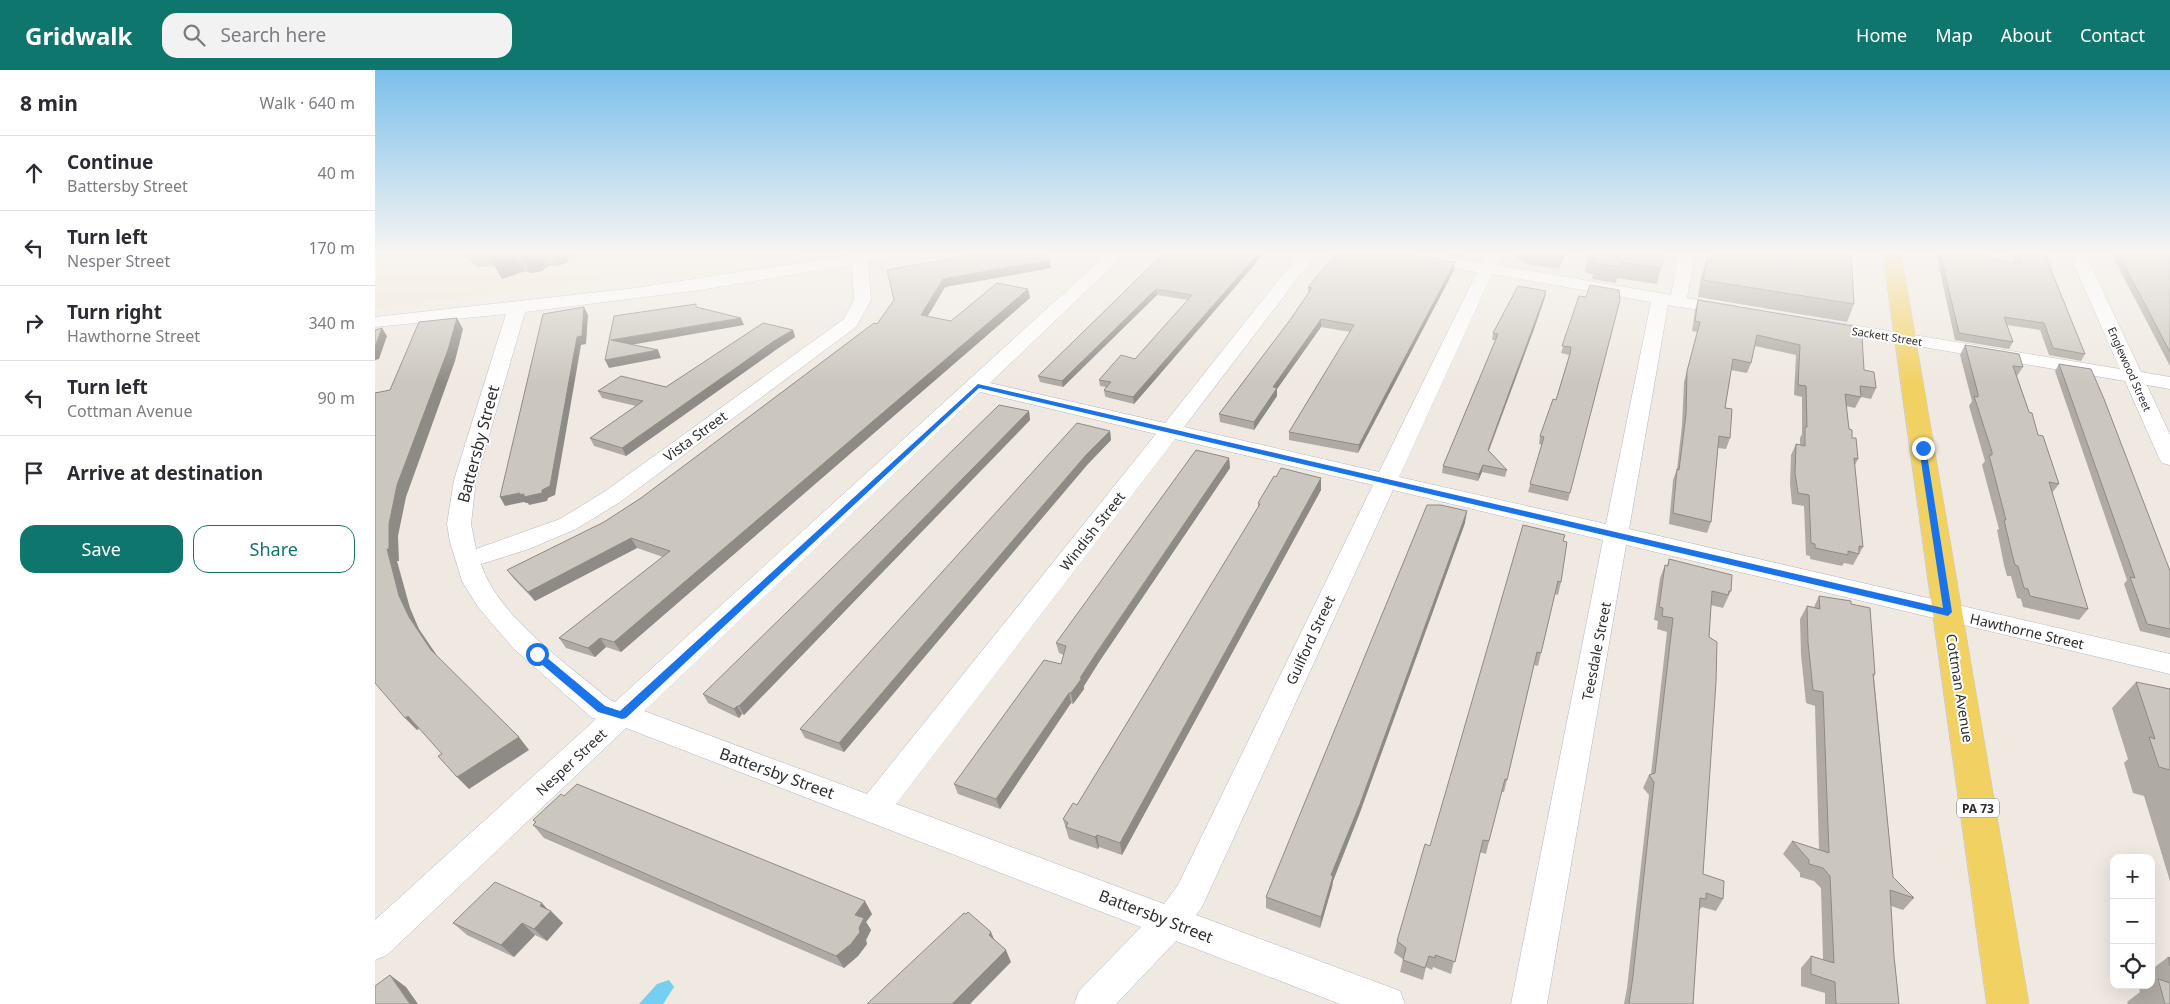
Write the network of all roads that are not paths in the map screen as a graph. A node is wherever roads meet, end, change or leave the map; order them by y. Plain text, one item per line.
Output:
1 (598, 297) edge
2 (865, 297) edge
3 (1072, 297) edge
4 (1275, 297) edge
5 (1473, 297) edge
6 (1658, 297) edge
7 (1899, 297) edge
8 (2097, 297) edge
9 (1669, 299) junction
10 (517, 308) junction
11 (1747, 312) edge
12 (375, 322) edge
13 (1805, 322) edge
14 (1906, 339) junction
15 (2133, 377) junction
16 (2170, 383) edge
17 (978, 386) junction
18 (1170, 431) junction
19 (2170, 458) edge
20 (1386, 481) junction
21 (1618, 535) junction
22 (468, 560) junction
23 (1948, 612) junction
24 (2170, 664) edge
25 (622, 715) junction
26 (874, 809) junction
27 (1171, 922) junction
28 (375, 943) edge
29 (1093, 1004) edge
30 (1387, 1004) edge
31 (1529, 1004) edge
32 (2008, 1004) edge

1 - 10 street
2 - 22 street, Vista Street
3 - 17 street, Nesper Street
4 - 18 street, Windish Street
5 - 20 street, Guilford Street
6 - 9 street
7 - 14 main road, Cottman Avenue / PA 73
8 - 15 street, Englewood Street
9 - 11 street
9 - 21 street, Teesdale Street
10 - 12 street
10 - 22 street, Battersby Street
13 - 14 street, Sackett Street
14 - 15 street, Sackett Street
14 - 23 main road, Cottman Avenue / PA 73
15 - 16 street, Sackett Street
15 - 19 street, Englewood Street
17 - 18 street, Hawthorne Street
17 - 25 street, Nesper Street
18 - 20 street, Hawthorne Street
18 - 26 street, Windish Street
20 - 21 street, Hawthorne Street
20 - 27 street, Guilford Street
21 - 23 street, Hawthorne Street
21 - 31 street, Teesdale Street
22 - 25 street, Battersby Street
23 - 24 street, Hawthorne Street
23 - 32 main road, Cottman Avenue / PA 73
25 - 26 street, Battersby Street
25 - 28 street, Nesper Street
26 - 27 street, Battersby Street
27 - 29 street, Guilford Street
27 - 30 street, Battersby Street

